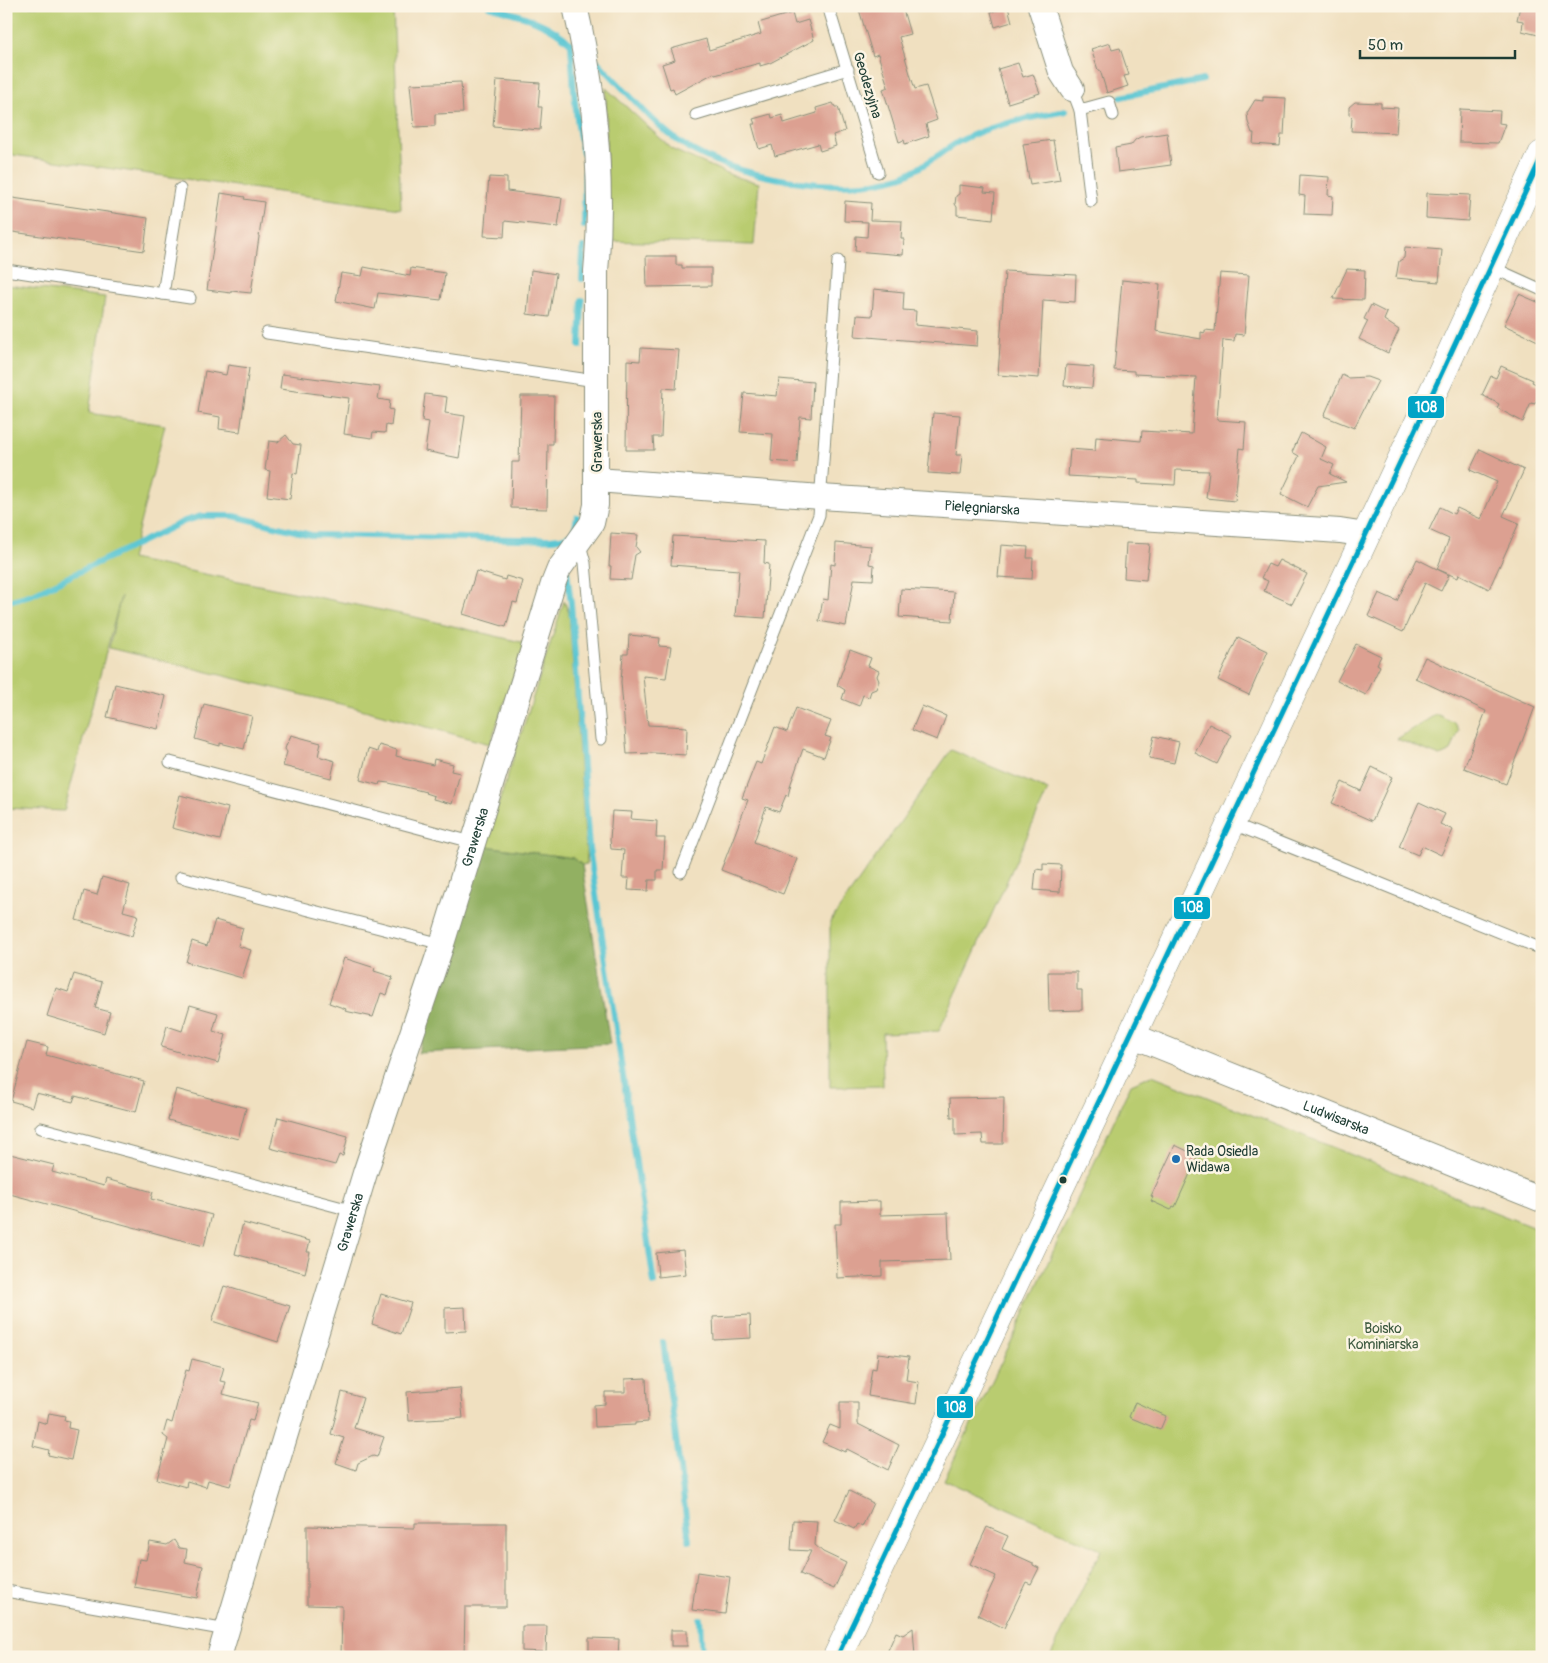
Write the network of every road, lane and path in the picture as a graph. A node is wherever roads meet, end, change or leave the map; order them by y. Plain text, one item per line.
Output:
1 (575, 6) edge
2 (828, 6) edge
3 (1040, 6) edge
4 (848, 69) junction
5 (1076, 100) junction
6 (696, 115) dead end
7 (1113, 115) dead end
8 (1542, 155) edge
9 (878, 172) dead end
10 (180, 189) dead end
11 (1091, 201) dead end
12 (838, 260) dead end
13 (1491, 267) junction
14 (6, 270) edge
15 (1542, 290) edge
16 (163, 294) junction
17 (190, 298) dead end
18 (267, 334) dead end
19 (596, 381) junction
20 (597, 480) junction
21 (821, 497) junction
22 (1366, 535) junction
23 (578, 544) junction
24 (601, 739) dead end
25 (170, 762) dead end
26 (1231, 823) junction
27 (472, 842) junction
28 (682, 872) dead end
29 (180, 877) dead end
30 (442, 944) junction
31 (1542, 949) edge
32 (1131, 1036) junction
33 (41, 1128) dead end
34 (1542, 1200) edge
35 (354, 1211) junction
36 (6, 1591) edge
37 (227, 1630) junction
38 (219, 1657) edge
39 (837, 1657) edge

1 - 19 street, Grawerska
2 - 4 lane, Geodezyjna
3 - 5 street
4 - 6 lane
4 - 9 lane, Geodezyjna
5 - 7 lane
5 - 11 lane
8 - 13 street
10 - 16 lane
12 - 21 lane
13 - 15 lane
13 - 22 street
14 - 16 lane
16 - 17 lane
18 - 19 lane
19 - 20 street, Grawerska
20 - 21 street, Pielęgniarska
20 - 23 street, Grawerska
21 - 22 street, Pielęgniarska
21 - 28 lane
22 - 26 street
23 - 24 lane
23 - 27 street, Grawerska
25 - 27 lane
26 - 31 lane
26 - 32 street
27 - 30 street, Grawerska
29 - 30 lane
30 - 35 street, Grawerska
32 - 34 street, Ludwisarska
32 - 39 street
33 - 35 lane
35 - 37 street, Grawerska
36 - 37 lane
37 - 38 street, Grawerska

